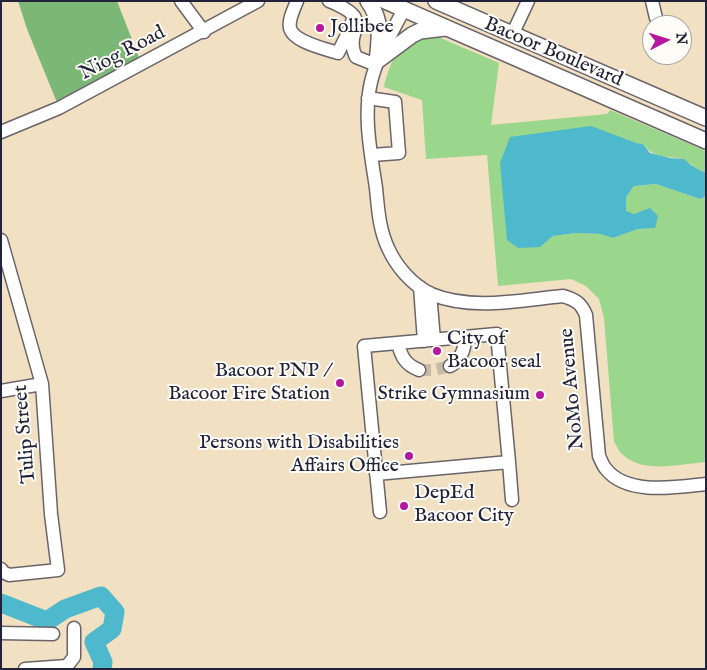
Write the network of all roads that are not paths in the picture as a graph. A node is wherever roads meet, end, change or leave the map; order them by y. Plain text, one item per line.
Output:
1 (181, 1) edge
2 (258, 1) edge
3 (297, 1) edge
4 (329, 1) edge
5 (368, 1) edge
6 (385, 1) edge
7 (436, 1) edge
8 (528, 1) edge
9 (652, 1) edge
10 (407, 4) edge
11 (245, 5) edge
12 (457, 7) edge
13 (655, 15) edge
14 (354, 17) junction
15 (445, 28) junction
16 (204, 32) junction
17 (512, 35) junction
18 (377, 63) junction
19 (368, 98) junction
20 (706, 118) edge
21 (1, 132) edge
22 (706, 141) edge
23 (372, 155) junction
24 (1, 240) edge
25 (425, 290) junction
26 (465, 337) junction
27 (429, 340) junction
28 (398, 343) junction
29 (450, 366) tunnel mouth
30 (419, 370) dead end
31 (42, 384) junction
32 (1, 391) edge
33 (509, 462) junction
34 (376, 474) junction
35 (706, 484) edge
36 (512, 500) dead end
37 (380, 512) dead end
38 (1, 569) edge
39 (74, 628) dead end
40 (1, 633) edge
41 (53, 634) dead end
42 (52, 668) edge
43 (25, 669) edge

1 - 16 street
2 - 11 street, Niog Road
3 - 14 street
4 - 14 street
5 - 18 main road
6 - 10 main road, Bacoor Boulevard
7 - 12 main road, Bacoor Boulevard
8 - 17 street
9 - 13 street
10 - 15 main road, Bacoor Boulevard
10 - 18 street, NoMo Avenue
11 - 16 street, Niog Road
12 - 17 main road, Bacoor Boulevard
14 - 18 street
15 - 18 main road
15 - 22 main road, Bacoor Boulevard
16 - 21 street, Niog Road
17 - 20 main road, Bacoor Boulevard
18 - 19 street, NoMo Avenue
19 - 23 street, NoMo Avenue
19 - 23 street
23 - 25 street, NoMo Avenue
24 - 31 street, Tulip Street
25 - 27 street
25 - 35 street, NoMo Avenue
26 - 27 street
26 - 29 street
26 - 33 street
27 - 28 street
28 - 30 street
28 - 34 street
31 - 32 street
31 - 38 street, Tulip Street
33 - 34 street
33 - 36 street
34 - 37 street
39 - 42 street
40 - 41 street
42 - 43 street

